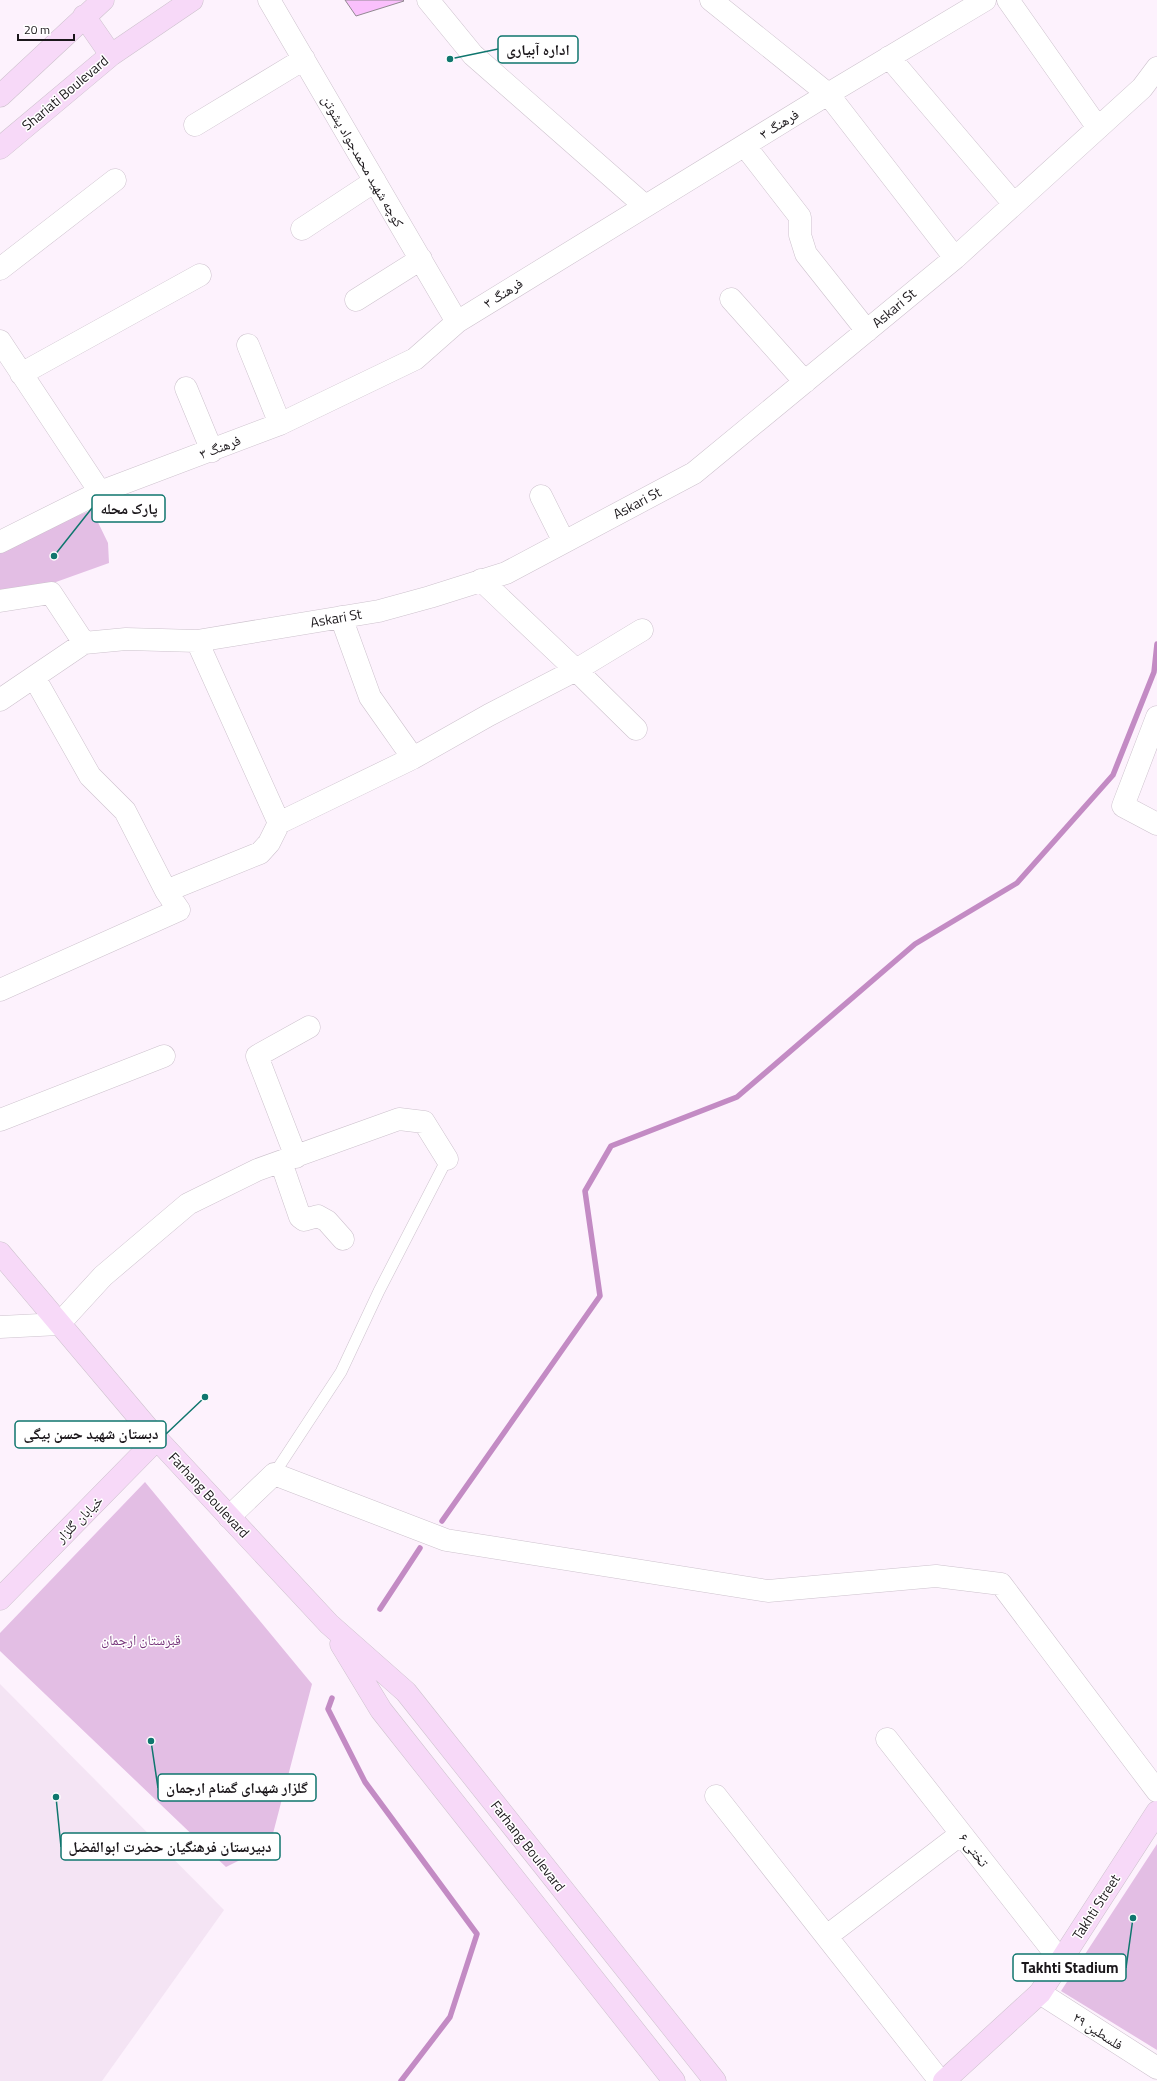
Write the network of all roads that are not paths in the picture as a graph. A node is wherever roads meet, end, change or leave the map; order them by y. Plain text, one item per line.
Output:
1 (103, 0) edge
2 (192, 0) edge
3 (269, 0) edge
4 (428, 0) edge
5 (712, 0) edge
6 (985, 0) edge
7 (1008, 0) edge
8 (84, 16) junction
9 (112, 55) junction
10 (889, 57) junction
11 (304, 59) junction
12 (1157, 68) edge
13 (828, 94) junction
14 (0, 96) edge
15 (196, 125) dead end
16 (1098, 128) junction
17 (745, 146) junction
18 (0, 148) edge
19 (115, 180) dead end
20 (375, 181) junction
21 (1014, 204) junction
22 (645, 206) junction
23 (302, 229) dead end
24 (955, 258) junction
25 (421, 259) junction
26 (0, 269) edge
27 (200, 275) dead end
28 (356, 300) dead end
29 (731, 300) dead end
30 (457, 322) junction
31 (867, 331) junction
32 (1, 345) edge
33 (248, 345) dead end
34 (21, 374) junction
35 (805, 382) junction
36 (186, 388) dead end
37 (280, 424) junction
38 (212, 451) junction
39 (100, 492) junction
40 (541, 496) dead end
41 (0, 542) edge
42 (564, 542) junction
43 (481, 580) junction
44 (0, 601) edge
45 (341, 617) junction
46 (642, 630) dead end
47 (197, 641) junction
48 (84, 643) junction
49 (576, 670) junction
50 (34, 677) junction
51 (0, 700) edge
52 (1157, 717) edge
53 (636, 729) dead end
54 (412, 758) junction
55 (279, 823) junction
56 (1157, 824) edge
57 (166, 892) junction
58 (0, 990) edge
59 (309, 1027) dead end
60 (164, 1056) dead end
61 (0, 1120) edge
62 (447, 1159) joint
63 (289, 1160) junction
64 (343, 1240) dead end
65 (0, 1253) edge
66 (59, 1324) junction
67 (0, 1327) edge
68 (157, 1439) junction
69 (274, 1474) junction
70 (229, 1517) junction
71 (0, 1599) edge
72 (329, 1624) junction
73 (887, 1739) dead end
74 (1157, 1790) edge
75 (716, 1796) dead end
76 (1157, 1812) edge
77 (961, 1834) junction
78 (826, 1936) junction
79 (1061, 1961) junction
80 (1040, 1993) junction
81 (1157, 2068) edge
82 (674, 2081) edge
83 (715, 2081) edge
84 (940, 2081) edge
85 (944, 2081) edge

1 - 8 main road
2 - 9 main road, Shariati Boulevard
3 - 11 street, کوچه شهید محمدجواد پشوتن
4 - 22 street
5 - 13 street
6 - 10 street, فرهنگ ۳
7 - 16 street
8 - 9 main road
8 - 14 main road
9 - 18 main road, Shariati Boulevard
10 - 13 street, فرهنگ ۳
10 - 21 street
11 - 15 street
11 - 20 street, کوچه شهید محمدجواد پشوتن
12 - 16 street, Askari St
13 - 17 street, فرهنگ ۳
13 - 24 street
16 - 21 street, Askari St
17 - 22 street, فرهنگ ۳
17 - 31 street
19 - 26 street
20 - 23 street
20 - 25 street, کوچه شهید محمدجواد پشوتن
21 - 24 street, Askari St
22 - 30 street, فرهنگ ۳
24 - 31 street, Askari St
25 - 28 street
25 - 30 street, کوچه شهید محمدجواد پشوتن
27 - 34 street
29 - 35 street
30 - 37 street, فرهنگ ۳
31 - 35 street, Askari St
32 - 34 street
33 - 37 street
34 - 39 street
35 - 42 street, Askari St
36 - 38 street
37 - 38 street, فرهنگ ۳
38 - 39 street, فرهنگ ۳
39 - 41 street, فرهنگ ۳
40 - 42 street
42 - 43 street, Askari St
43 - 45 street, Askari St
43 - 49 street
44 - 48 street
45 - 47 street, Askari St
45 - 54 street
46 - 49 street
47 - 48 street, Askari St
47 - 55 street
48 - 50 street, Askari St
49 - 53 street
49 - 54 street
50 - 51 street, Askari St
50 - 57 street
52 - 56 street
54 - 55 street
55 - 57 street
57 - 58 street
59 - 63 street
60 - 61 street
62 - 63 street
62 - 69 lane
63 - 64 street
63 - 66 street
65 - 66 main road, Farhang Boulevard
66 - 67 street
66 - 68 main road, Farhang Boulevard
68 - 70 main road, Farhang Boulevard
68 - 71 main road, خیابان گلزار
69 - 70 street
69 - 74 street
70 - 72 main road, Farhang Boulevard
72 - 82 main road, Farhang Boulevard
72 - 83 main road, Farhang Boulevard
73 - 77 street, تختی ۶
75 - 78 street
76 - 79 main road, Takhti Street
77 - 78 street
77 - 79 street, تختی ۶
78 - 84 street
79 - 80 main road, Takhti Street
80 - 81 street, فلسطین ۲۹
80 - 85 main road, Takhti Street

